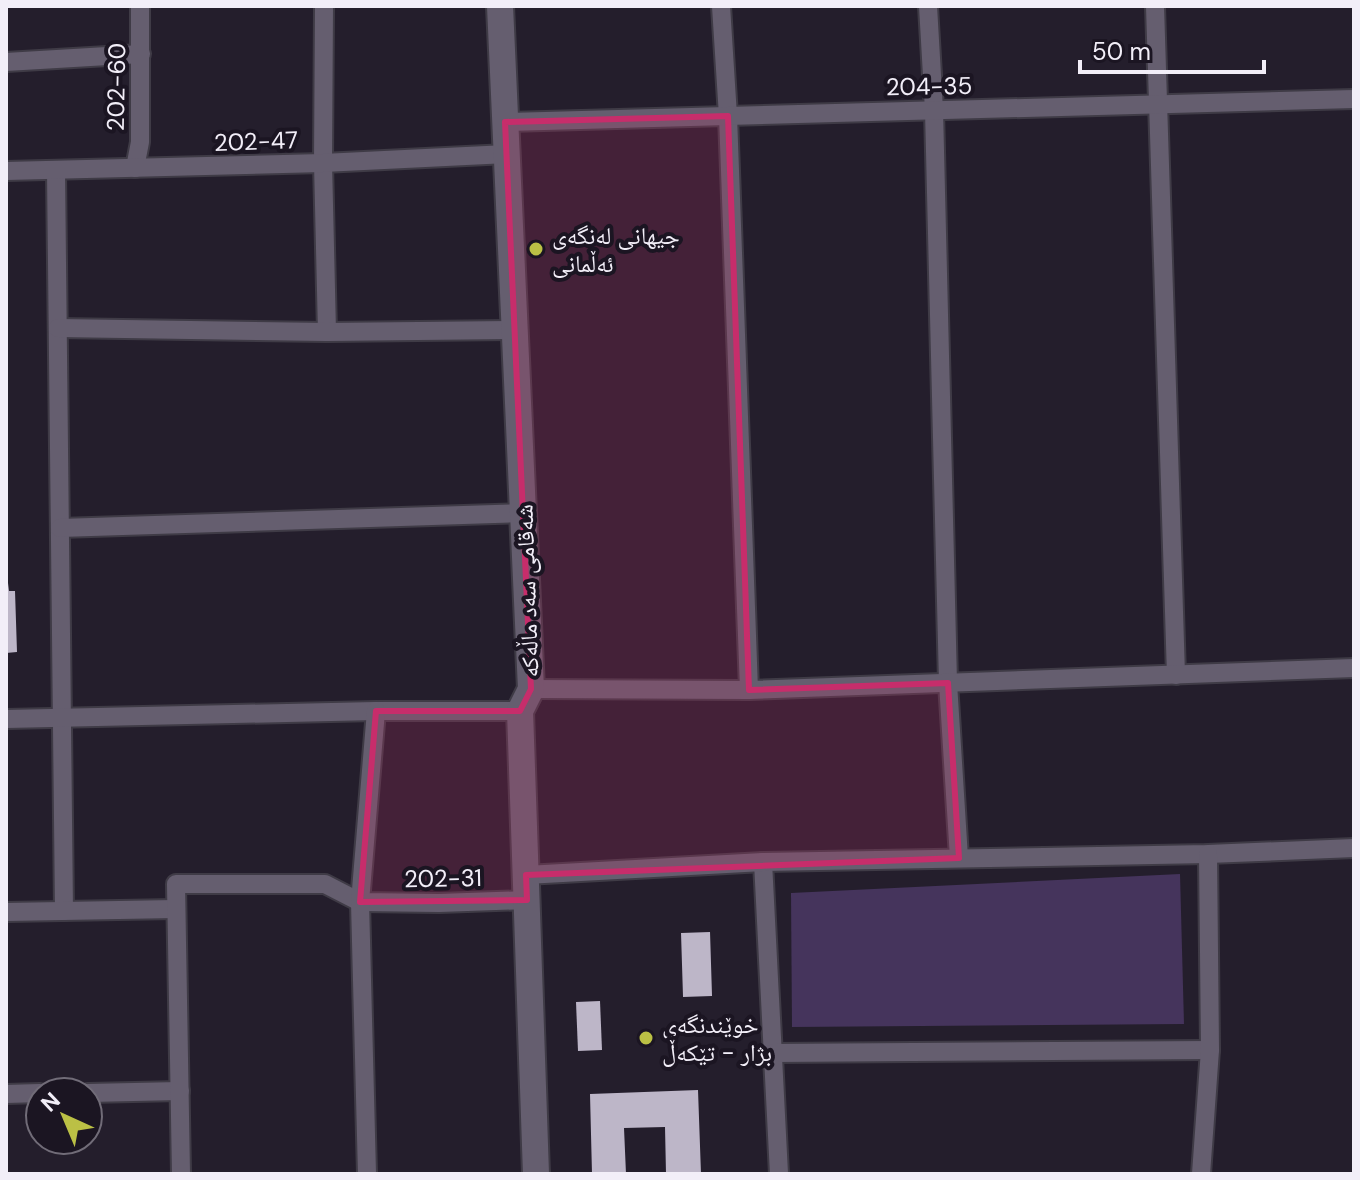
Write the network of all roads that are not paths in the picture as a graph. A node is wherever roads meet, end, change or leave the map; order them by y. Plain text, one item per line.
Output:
1 (140, 6) edge
2 (324, 6) edge
3 (500, 6) edge
4 (721, 6) edge
5 (928, 6) edge
6 (1155, 6) edge
7 (141, 54) junction
8 (6, 62) edge
9 (1354, 99) edge
10 (1159, 105) junction
11 (934, 110) junction
12 (728, 116) junction
13 (505, 122) junction
14 (507, 154) junction
15 (323, 163) junction
16 (135, 168) junction
17 (56, 170) junction
18 (6, 171) edge
19 (58, 328) junction
20 (515, 330) junction
21 (327, 332) junction
22 (523, 513) junction
23 (60, 528) junction
24 (1354, 668) edge
25 (1176, 675) junction
26 (948, 683) junction
27 (749, 690) junction
28 (526, 700) junction
29 (376, 711) junction
30 (62, 718) junction
31 (6, 719) edge
32 (1354, 848) edge
33 (1208, 854) junction
34 (959, 858) junction
35 (763, 862) junction
36 (526, 888) junction
37 (360, 902) junction
38 (175, 909) junction
39 (64, 911) junction
40 (6, 912) edge
41 (1210, 1050) junction
42 (773, 1053) junction
43 (180, 1091) junction
44 (104, 1093) edge
45 (181, 1174) edge
46 (367, 1174) edge
47 (536, 1174) edge
48 (779, 1174) edge
49 (1201, 1174) edge

1 - 7 street, 202-60
2 - 15 street
3 - 13 street, شەقامی سەد ماڵەکە
4 - 12 street
5 - 11 street
6 - 10 street
7 - 8 street
7 - 16 street, 202-60
9 - 10 street, 204-35
10 - 11 street, 204-35
10 - 25 street
11 - 12 street, 204-35
11 - 26 street
12 - 13 street, 204-35
12 - 27 street
13 - 14 street, شەقامی سەد ماڵەکە
14 - 15 street, 202-47
14 - 20 street, شەقامی سەد ماڵەکە
15 - 16 street, 202-47
15 - 21 street
16 - 17 street, 202-47
17 - 18 street, 202-47
17 - 19 street
19 - 21 street
19 - 23 street
20 - 21 street
20 - 22 street, شەقامی سەد ماڵەکە
22 - 23 street
22 - 28 street, شەقامی سەد ماڵەکە
23 - 30 street
24 - 25 street
25 - 26 street
26 - 27 street
26 - 34 street
27 - 28 street
28 - 29 street
28 - 36 street, شەقامی سەد ماڵەکە
29 - 30 street
29 - 37 street
30 - 31 street
30 - 39 street
32 - 33 street, 202-31
33 - 34 street, 202-31
33 - 41 street
34 - 35 street, 202-31
35 - 36 street, 202-31
35 - 42 street
36 - 37 street, 202-31
36 - 47 street, شەقامی سەد ماڵەکە
37 - 38 street
37 - 46 street
38 - 39 street
38 - 43 street
39 - 40 street
41 - 42 street
41 - 49 street
42 - 48 street
43 - 44 street
43 - 45 street

